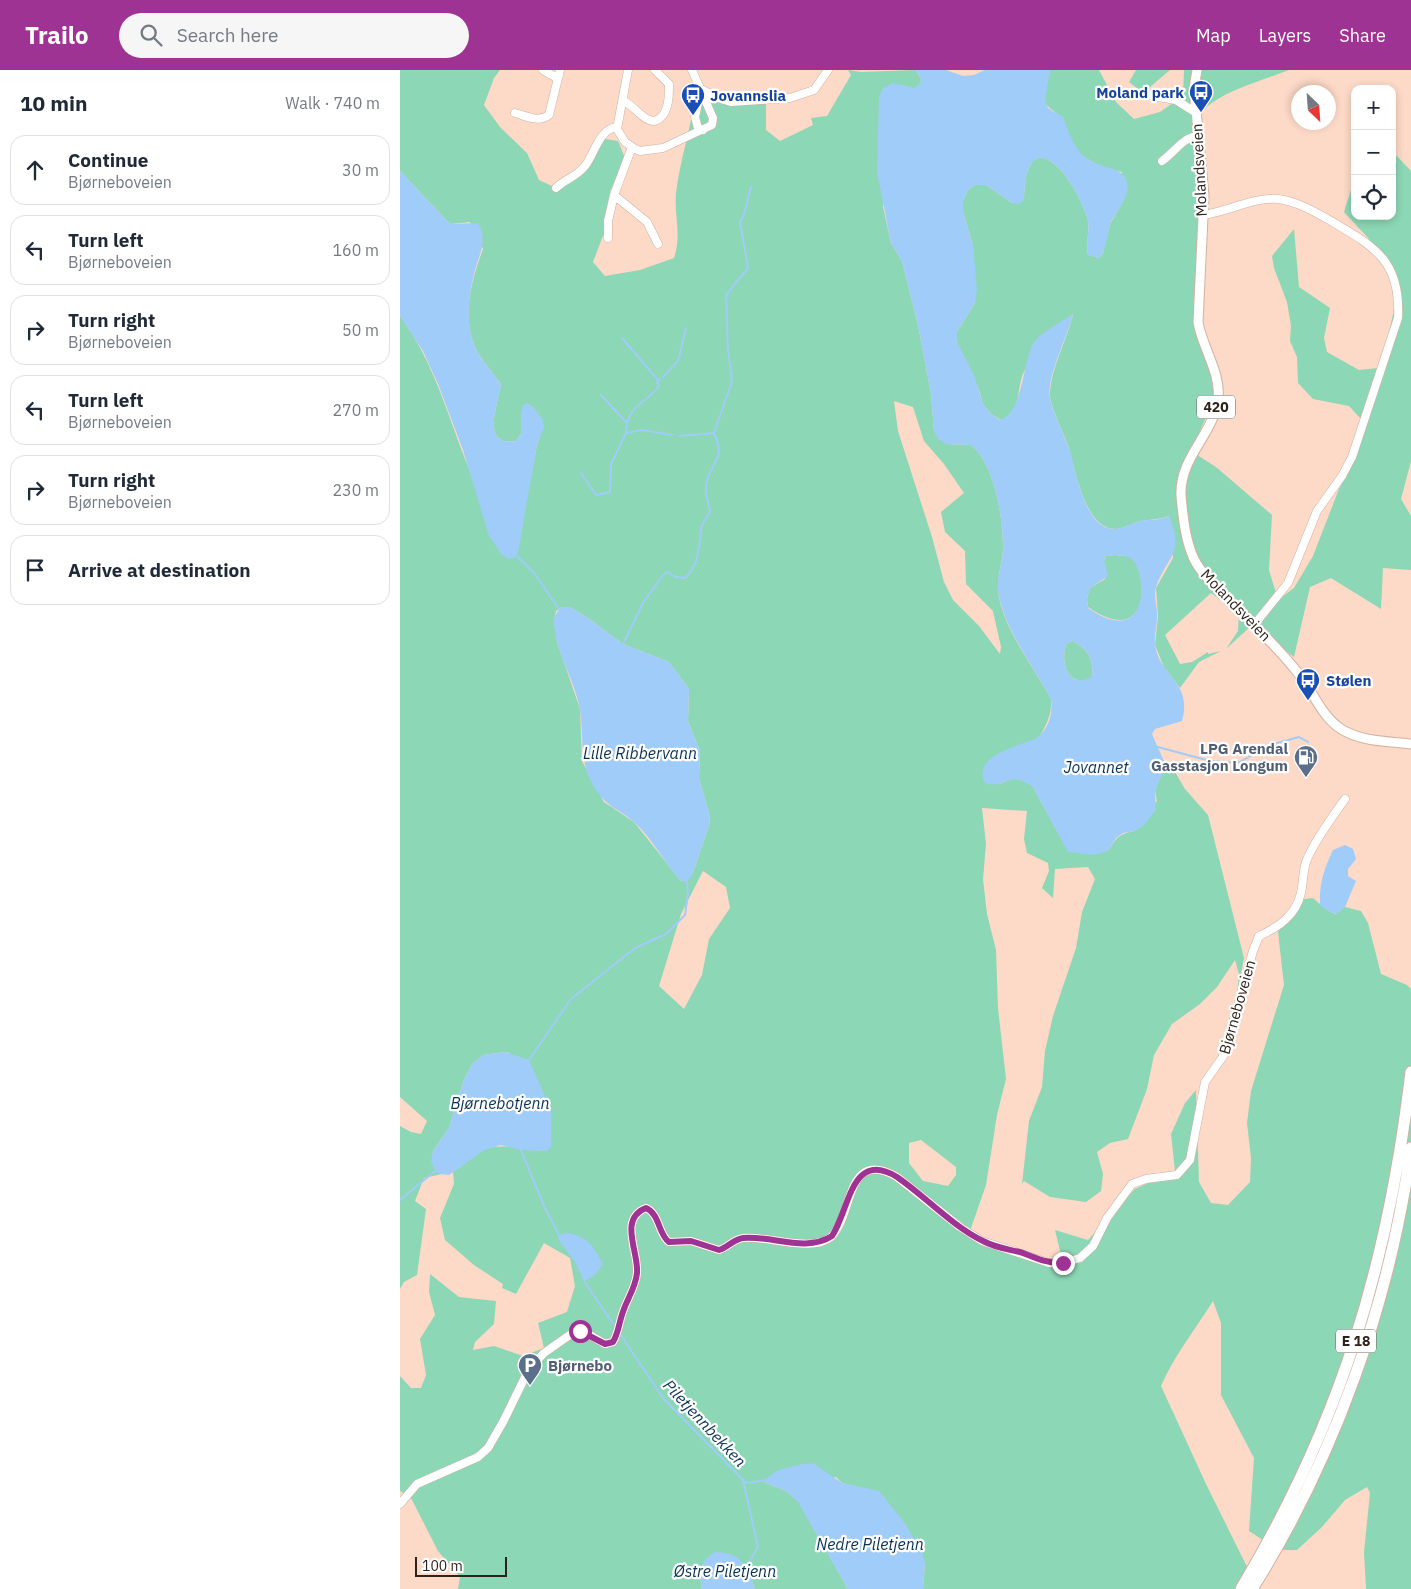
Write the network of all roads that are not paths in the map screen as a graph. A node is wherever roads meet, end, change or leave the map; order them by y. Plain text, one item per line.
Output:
1 (543, 70) edge
2 (628, 70) edge
3 (655, 70) edge
4 (828, 70) edge
5 (1197, 70) edge
6 (695, 71) edge
7 (560, 73) edge
8 (701, 89) junction
9 (1152, 96) dead end
10 (623, 100) junction
11 (1195, 112) junction
12 (514, 113) dead end
13 (617, 126) junction
14 (703, 130) junction
15 (1198, 136) junction
16 (632, 147) junction
17 (1162, 161) dead end
18 (556, 188) dead end
19 (614, 195) junction
20 (1203, 215) junction
21 (608, 238) dead end
22 (658, 244) dead end
23 (1254, 625) junction
24 (1411, 744) edge
25 (1345, 800) dead end
26 (1411, 1072) edge
27 (1411, 1148) edge
28 (400, 1504) edge
29 (1241, 1589) edge
30 (1252, 1589) edge

1 - 7 street
2 - 10 street
3 - 10 street
4 - 8 street
5 - 11 main road, Molandsveien / 420
6 - 8 street
7 - 12 street
8 - 14 street
8 - 14 street
9 - 11 street
10 - 13 street
11 - 15 main road, Molandsveien / 420
13 - 16 street
13 - 18 street
14 - 16 street
15 - 17 street
15 - 20 main road, Molandsveien / 420
16 - 19 street
19 - 21 street
19 - 22 street
20 - 23 main road, Molandsveien / 420
20 - 23 street
23 - 24 main road, Molandsveien / 420
25 - 28 street, Bjørneboveien
26 - 29 highway, E 18
27 - 30 highway, E 18

